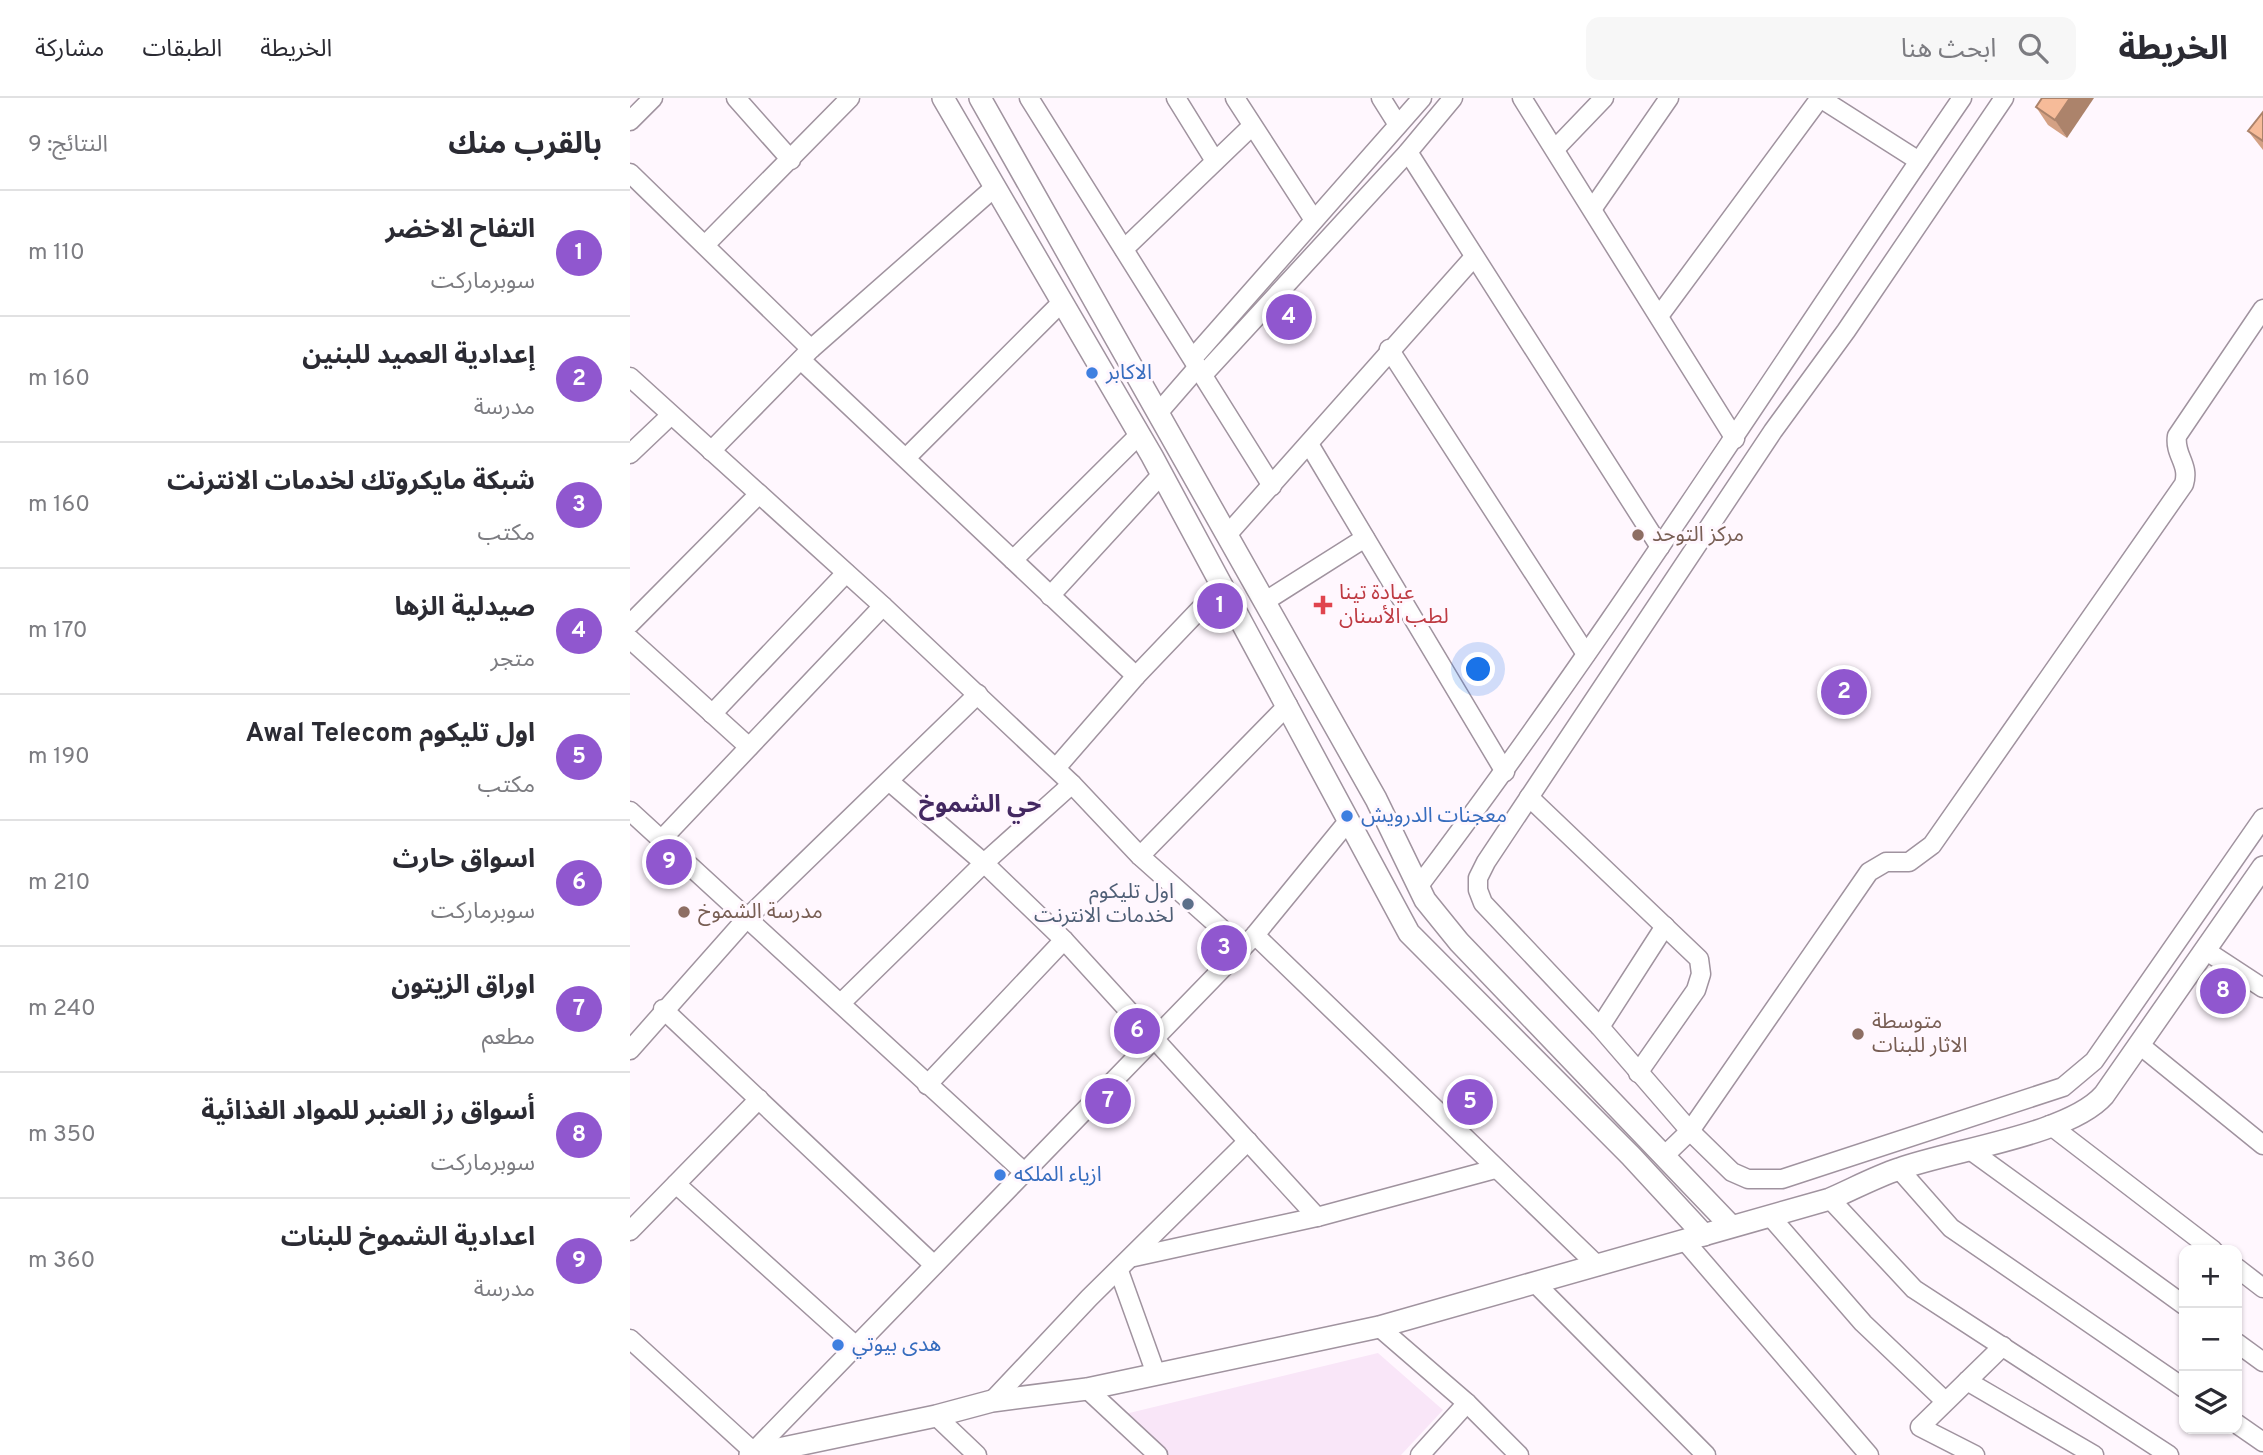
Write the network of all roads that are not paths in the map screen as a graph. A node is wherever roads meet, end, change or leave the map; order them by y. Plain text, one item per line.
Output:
1 (653, 98) edge
2 (736, 98) edge
3 (850, 98) edge
4 (943, 98) edge
5 (981, 98) edge
6 (1029, 98) edge
7 (1176, 98) edge
8 (1235, 98) edge
9 (1381, 98) edge
10 (1422, 98) edge
11 (1454, 98) edge
12 (1522, 98) edge
13 (1604, 98) edge
14 (1669, 98) edge
15 (1820, 98) edge
16 (1962, 98) edge
17 (2004, 98) edge
18 (630, 121) edge
19 (1252, 125) junction
20 (1398, 125) junction
21 (1555, 149) junction
22 (1408, 152) junction
23 (791, 160) junction
24 (1215, 161) junction
25 (1919, 161) junction
26 (630, 173) edge
27 (1348, 183) junction
28 (995, 187) junction
29 (1366, 198) junction
30 (1593, 208) junction
31 (1314, 220) junction
32 (705, 246) junction
33 (1124, 249) junction
34 (1474, 257) junction
35 (1062, 302) junction
36 (2263, 309) edge
37 (1659, 316) junction
38 (1389, 349) junction
39 (806, 355) junction
40 (1198, 367) junction
41 (630, 377) edge
42 (1158, 413) junction
43 (671, 415) junction
44 (1139, 435) junction
45 (1735, 439) junction
46 (1309, 444) junction
47 (711, 451) junction
48 (630, 454) edge
49 (906, 458) junction
50 (1162, 474) junction
51 (1272, 486) junction
52 (759, 494) junction
53 (1227, 535) junction
54 (1365, 538) junction
55 (1660, 547) junction
56 (1013, 560) junction
57 (846, 573) junction
58 (1223, 585) junction
59 (1050, 596) junction
60 (1264, 602) junction
61 (883, 606) junction
62 (630, 624) edge
63 (630, 639) edge
64 (1586, 654) junction
65 (1136, 677) junction
66 (1312, 685) junction
67 (978, 694) junction
68 (1288, 705) junction
69 (712, 714) junction
70 (749, 747) junction
71 (1056, 768) junction
72 (1505, 772) junction
73 (890, 782) junction
74 (1072, 784) junction
75 (1529, 797) junction
76 (630, 811) edge
77 (2263, 818) edge
78 (1349, 820) junction
79 (661, 840) junction
80 (1140, 856) junction
81 (984, 863) junction
82 (2263, 867) edge
83 (1418, 887) junction
84 (747, 918) junction
85 (1665, 926) junction
86 (1065, 940) junction
87 (1249, 941) junction
88 (2205, 950) junction
89 (2263, 988) edge
90 (842, 1002) junction
91 (663, 1009) junction
92 (1600, 1027) junction
93 (1154, 1036) junction
94 (2141, 1046) junction
95 (630, 1050) edge
96 (1638, 1073) junction
97 (928, 1085) junction
98 (759, 1099) junction
99 (2050, 1125) junction
100 (1690, 1131) junction
101 (1248, 1141) junction
102 (2263, 1146) edge
103 (1970, 1150) junction
104 (1664, 1156) junction
105 (1495, 1169) junction
106 (1899, 1169) junction
107 (1024, 1172) junction
108 (676, 1184) junction
109 (1830, 1199) junction
110 (1770, 1216) junction
111 (1317, 1217) junction
112 (1731, 1226) junction
113 (630, 1231) edge
114 (1694, 1238) junction
115 (2206, 1245) edge
116 (1134, 1257) junction
117 (934, 1265) junction
118 (1598, 1266) junction
119 (1119, 1271) junction
120 (2242, 1272) edge
121 (1536, 1284) junction
122 (2263, 1288) edge
123 (2179, 1301) edge
124 (1379, 1326) junction
125 (856, 1346) junction
126 (2003, 1346) junction
127 (2242, 1347) edge
128 (633, 1348) edge
129 (2263, 1362) edge
130 (1156, 1374) junction
131 (1967, 1381) junction
132 (2179, 1385) edge
133 (1087, 1388) junction
134 (992, 1401) junction
135 (1945, 1401) junction
136 (1467, 1403) junction
137 (936, 1416) junction
138 (2242, 1427) edge
139 (2263, 1442) edge
140 (753, 1454) edge
141 (977, 1455) edge
142 (1158, 1455) edge
143 (1420, 1455) edge
144 (1519, 1455) edge
145 (1706, 1455) edge
146 (1869, 1455) edge
147 (1975, 1455) edge
148 (2094, 1455) edge
149 (2169, 1455) edge

1 - 18 street
2 - 23 street
3 - 23 street
4 - 28 street
5 - 42 street
6 - 33 street
7 - 24 street
8 - 19 street
9 - 20 street
10 - 20 street
11 - 22 street
12 - 21 street
13 - 21 street
14 - 30 street
15 - 25 street
15 - 37 street
16 - 25 street
17 - 75 street
19 - 24 street
19 - 31 street
20 - 27 street
21 - 30 street
22 - 29 street
22 - 34 street
23 - 32 street
24 - 33 street
25 - 45 street
26 - 32 street
27 - 29 street
27 - 31 street
28 - 35 street
28 - 39 street
29 - 40 street
30 - 37 street
31 - 40 street
32 - 39 street
33 - 40 street
34 - 38 street
34 - 55 street
35 - 44 street
35 - 49 street
36 - 100 street
37 - 45 street
38 - 46 street
38 - 64 street
39 - 47 street
39 - 49 street
40 - 42 street
40 - 51 street
41 - 43 street
42 - 53 street
43 - 47 street
43 - 48 street
44 - 50 street
44 - 56 street
45 - 55 street
46 - 51 street
46 - 54 street
47 - 52 street
49 - 56 street
50 - 58 street
50 - 59 street
51 - 53 street
52 - 57 street
52 - 62 street
53 - 60 street
54 - 60 street
54 - 72 street
55 - 64 street
56 - 59 street
57 - 61 street
57 - 69 street
58 - 65 street
58 - 68 street
59 - 65 street
60 - 66 street
61 - 67 street
61 - 70 street
63 - 69 street
64 - 72 street
65 - 71 street
66 - 68 street
66 - 83 street
67 - 71 street
67 - 73 street
68 - 78 street
68 - 80 street
69 - 70 street
70 - 79 street
71 - 74 street
72 - 83 street
73 - 81 street
73 - 84 street
74 - 80 street
74 - 81 street
75 - 85 street
75 - 92 street
76 - 79 street
77 - 100 street
78 - 87 street
78 - 114 street
79 - 84 street
80 - 87 street
81 - 86 street
81 - 90 street
82 - 88 street
83 - 104 street
84 - 90 street
84 - 91 street
85 - 92 street
85 - 96 street
86 - 93 street
86 - 97 street
87 - 93 street
87 - 105 street
88 - 89 street
88 - 94 street
90 - 97 street
91 - 95 street
91 - 98 street
92 - 96 street
93 - 101 street
93 - 107 street
94 - 99 street
94 - 102 street
96 - 100 street
97 - 107 street
98 - 108 street
98 - 117 street
99 - 103 street
99 - 115 street
100 - 104 street
101 - 111 street
101 - 116 street
103 - 106 street
103 - 123 street
104 - 112 street
105 - 111 street
105 - 118 street
106 - 109 street
106 - 132 street
107 - 117 street
108 - 113 street
108 - 125 street
109 - 110 street
109 - 126 street
110 - 112 street
110 - 135 street
111 - 116 street
112 - 114 street
114 - 118 street
114 - 146 street
116 - 119 street
117 - 125 street
118 - 121 street
119 - 130 street
119 - 134 street
120 - 122 street
121 - 124 street
121 - 145 street
124 - 130 street
124 - 136 street
125 - 140 street
126 - 131 street
126 - 149 street
127 - 129 street
128 - 140 street
130 - 133 street
131 - 135 street
131 - 148 street
133 - 134 street
133 - 142 street
134 - 137 street
135 - 147 street
136 - 143 street
136 - 144 street
137 - 140 street
137 - 141 street
138 - 139 street

